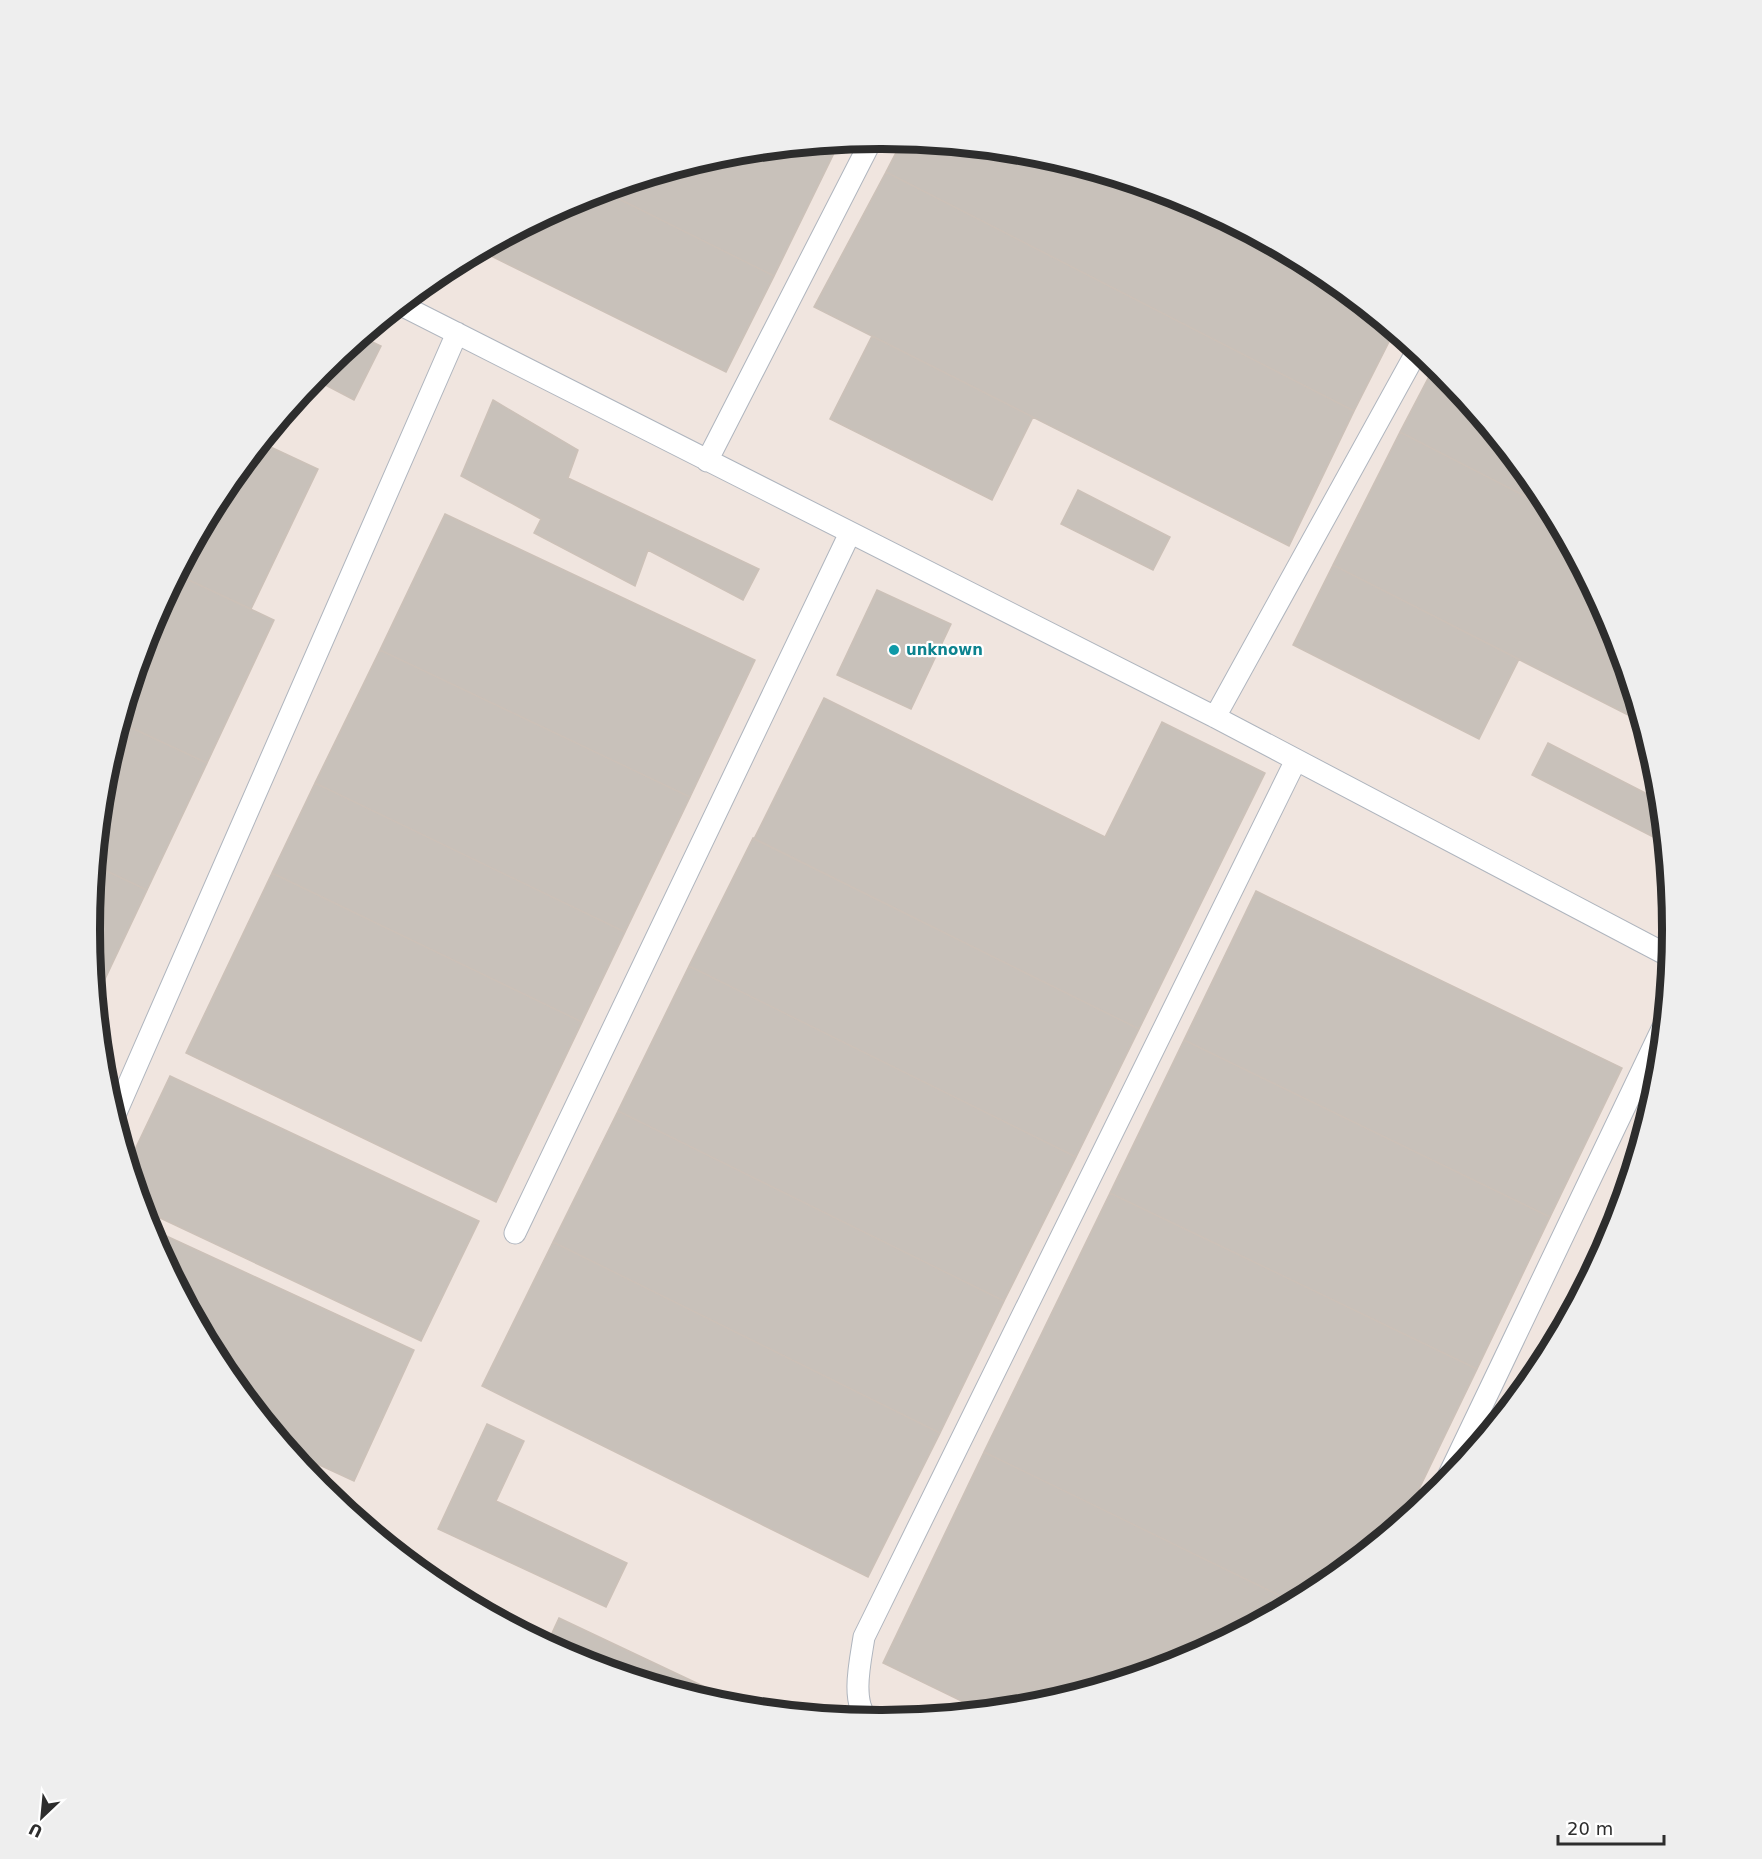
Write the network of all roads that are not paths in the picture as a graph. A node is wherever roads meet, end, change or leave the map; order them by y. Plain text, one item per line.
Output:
1 (867, 150) edge
2 (408, 308) edge
3 (458, 333) junction
4 (1413, 359) edge
5 (706, 461) junction
6 (850, 533) junction
7 (1215, 717) junction
8 (1296, 760) junction
9 (1661, 952) edge
10 (1652, 1050) edge
11 (120, 1103) edge
12 (515, 1233) dead end
13 (1459, 1453) edge
14 (862, 1709) edge

1 - 5 lane
2 - 3 lane
3 - 5 lane
3 - 11 lane
4 - 7 lane
5 - 6 lane
6 - 7 lane
6 - 12 lane
7 - 8 lane
8 - 9 lane
8 - 14 lane
10 - 13 lane

